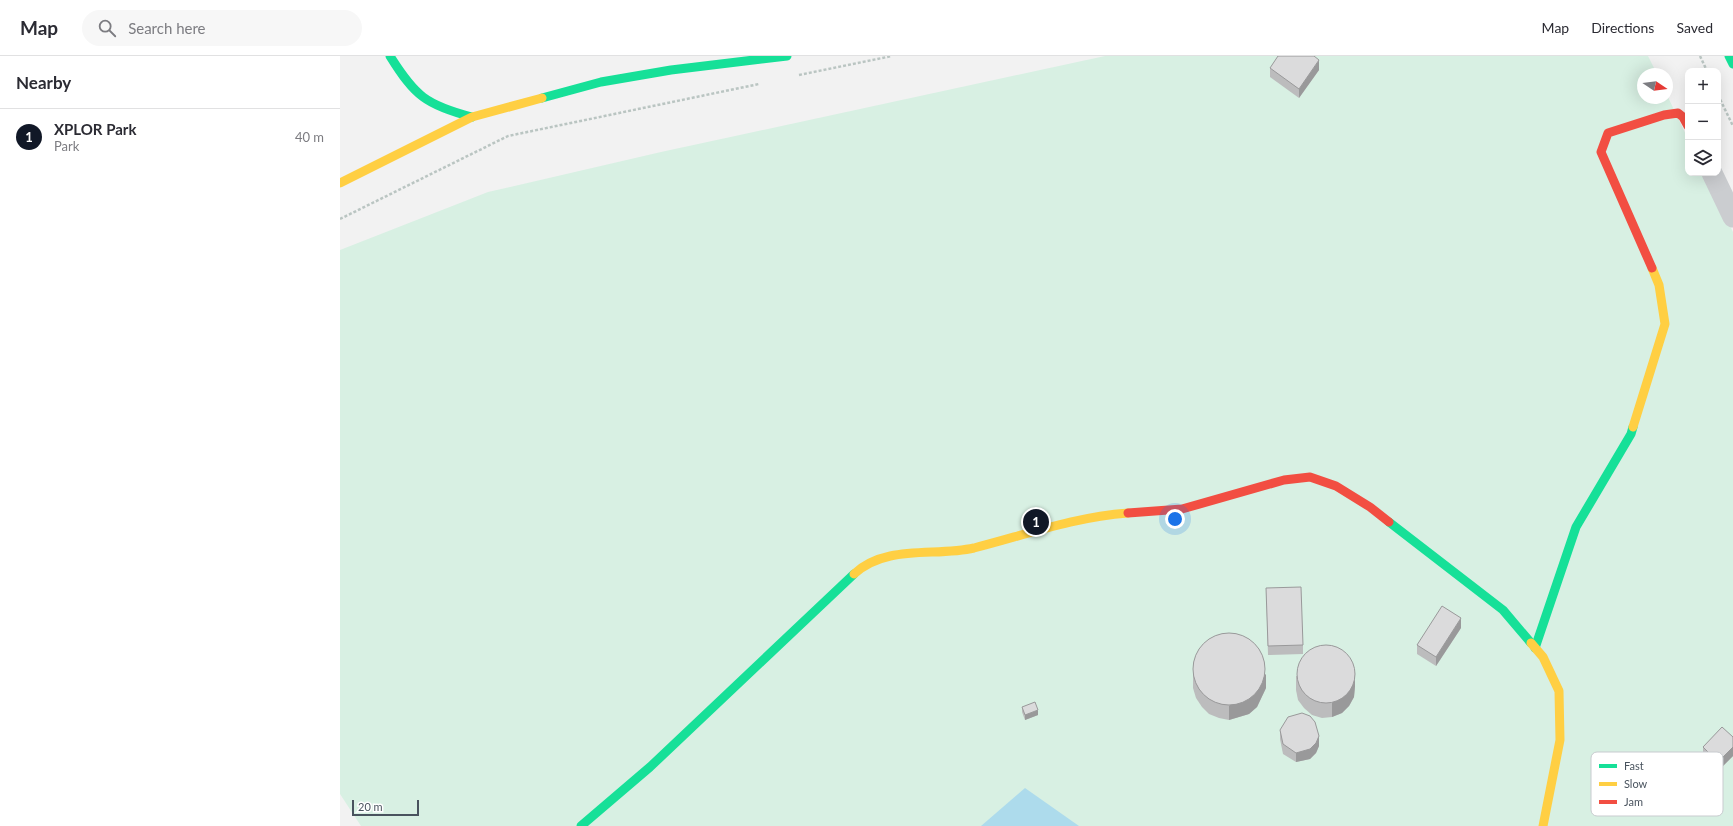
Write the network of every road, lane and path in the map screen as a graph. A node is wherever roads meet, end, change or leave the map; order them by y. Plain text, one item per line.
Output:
1 (390, 56) edge
2 (787, 56) edge
3 (892, 56) edge
4 (1700, 56) edge
5 (1729, 56) edge
6 (1733, 64) edge
7 (1706, 68) edge
8 (798, 76) dead end
9 (766, 82) dead end
10 (1721, 101) edge
11 (472, 117) junction
12 (1685, 121) edge
13 (1733, 126) edge
14 (1713, 176) edge
15 (340, 183) edge
16 (1733, 217) edge
17 (340, 218) edge
18 (1535, 648) junction
19 (581, 826) edge
20 (1544, 826) edge

1 - 11 main road
2 - 11 main road
3 - 8 path
4 - 7 path
5 - 6 main road
9 - 17 path
10 - 13 path
11 - 15 main road
12 - 18 main road
14 - 16 street
18 - 19 main road
18 - 20 main road

